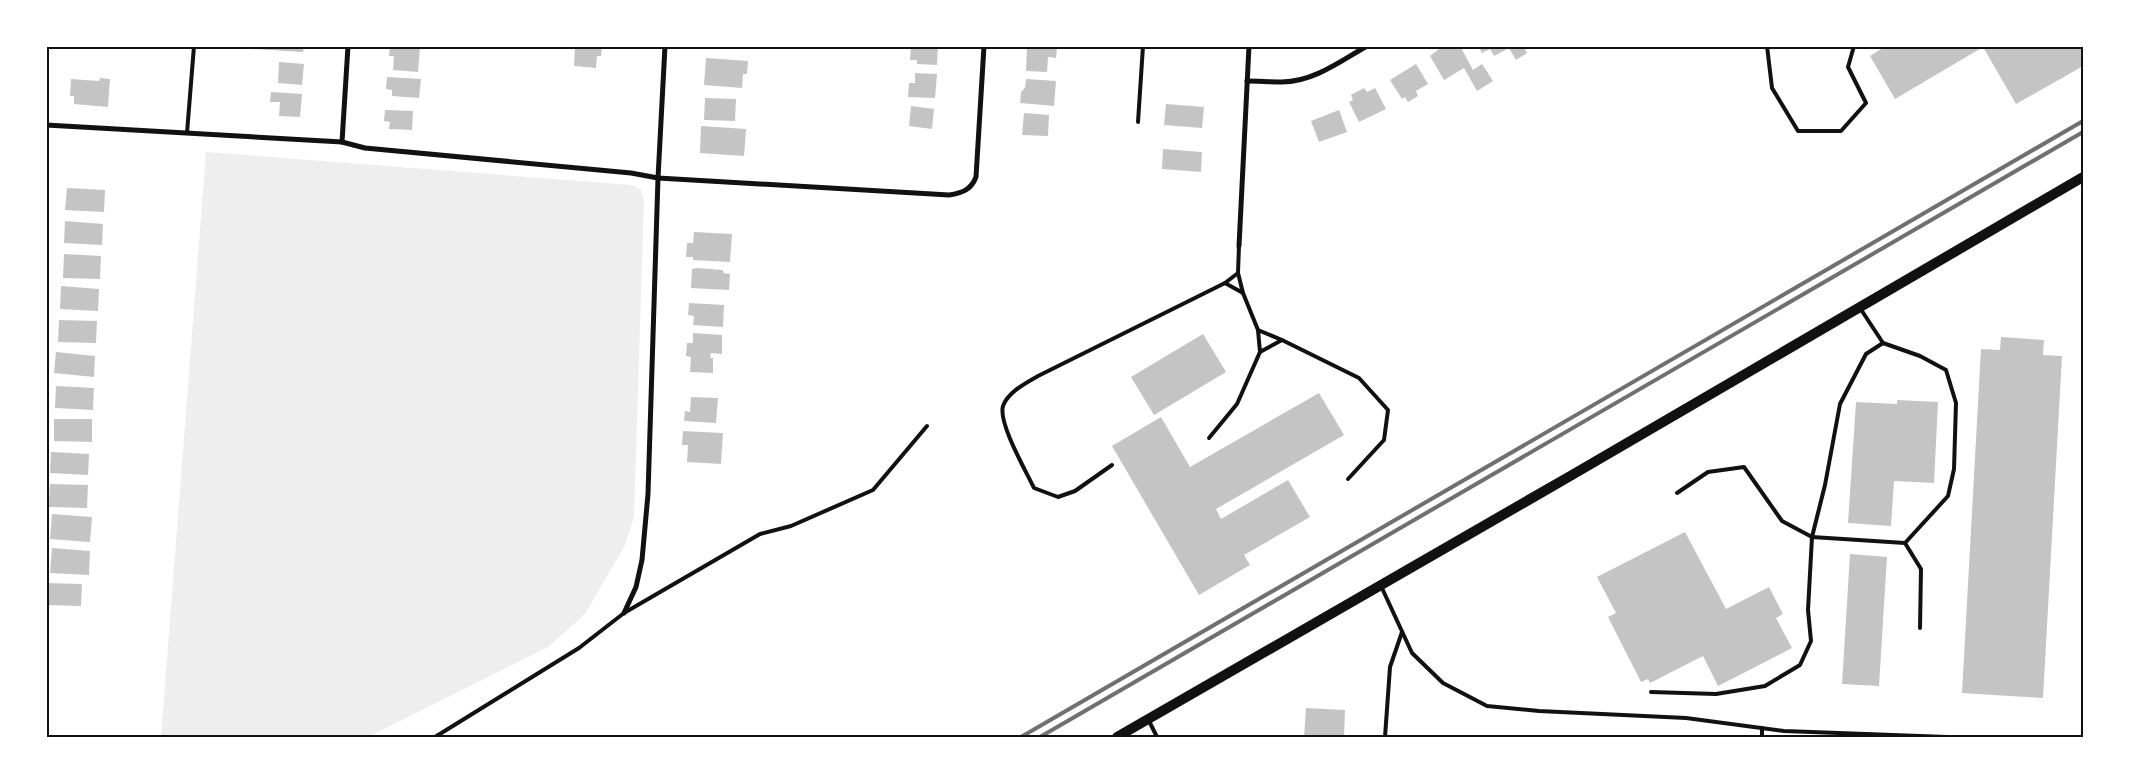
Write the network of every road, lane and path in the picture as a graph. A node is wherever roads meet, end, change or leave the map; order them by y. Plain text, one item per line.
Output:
1 (194, 46) edge
2 (348, 46) edge
3 (665, 46) edge
4 (984, 46) edge
5 (1143, 46) edge
6 (1249, 46) edge
7 (1367, 46) edge
8 (1767, 46) edge
9 (1854, 46) edge
10 (1247, 81) junction
11 (1138, 122) dead end
12 (46, 125) edge
13 (187, 133) junction
14 (342, 142) junction
15 (2083, 177) edge
16 (658, 178) junction
17 (1239, 246) joint
18 (1238, 273) junction
19 (1225, 283) junction
20 (1243, 292) junction
21 (1859, 306) junction
22 (1258, 330) junction
23 (1282, 340) junction
24 (1883, 343) junction
25 (1260, 352) junction
26 (926, 426) dead end
27 (1209, 438) dead end
28 (1112, 465) dead end
29 (1348, 479) dead end
30 (1678, 493) dead end
31 (1812, 536) junction
32 (1905, 543) junction
33 (1380, 584) junction
34 (624, 613) junction
35 (1920, 628) dead end
36 (1402, 632) junction
37 (1652, 692) dead end
38 (1148, 719) junction
39 (1762, 728) junction
40 (435, 737) edge
41 (1117, 737) edge
42 (1157, 737) edge
43 (1385, 737) edge
44 (1762, 737) edge
45 (1948, 737) edge

1 - 13 lane
2 - 14 street
3 - 16 street
4 - 16 street
5 - 11 lane
6 - 10 street
7 - 10 street
8 - 9 lane
10 - 17 street
12 - 13 street
13 - 14 street
14 - 16 street
15 - 21 main road
16 - 34 street
17 - 18 lane
18 - 19 lane
18 - 20 lane
19 - 20 lane
19 - 28 lane
20 - 22 lane
21 - 24 lane
21 - 33 main road
22 - 23 lane
22 - 25 lane
23 - 25 lane
23 - 29 lane
24 - 31 lane
24 - 32 lane
25 - 27 lane
26 - 34 lane
30 - 31 lane
31 - 32 lane
31 - 37 lane
32 - 35 lane
33 - 36 lane
33 - 38 main road
34 - 40 lane
36 - 39 lane
36 - 43 lane
38 - 41 main road
38 - 42 lane
39 - 44 lane
39 - 45 lane

